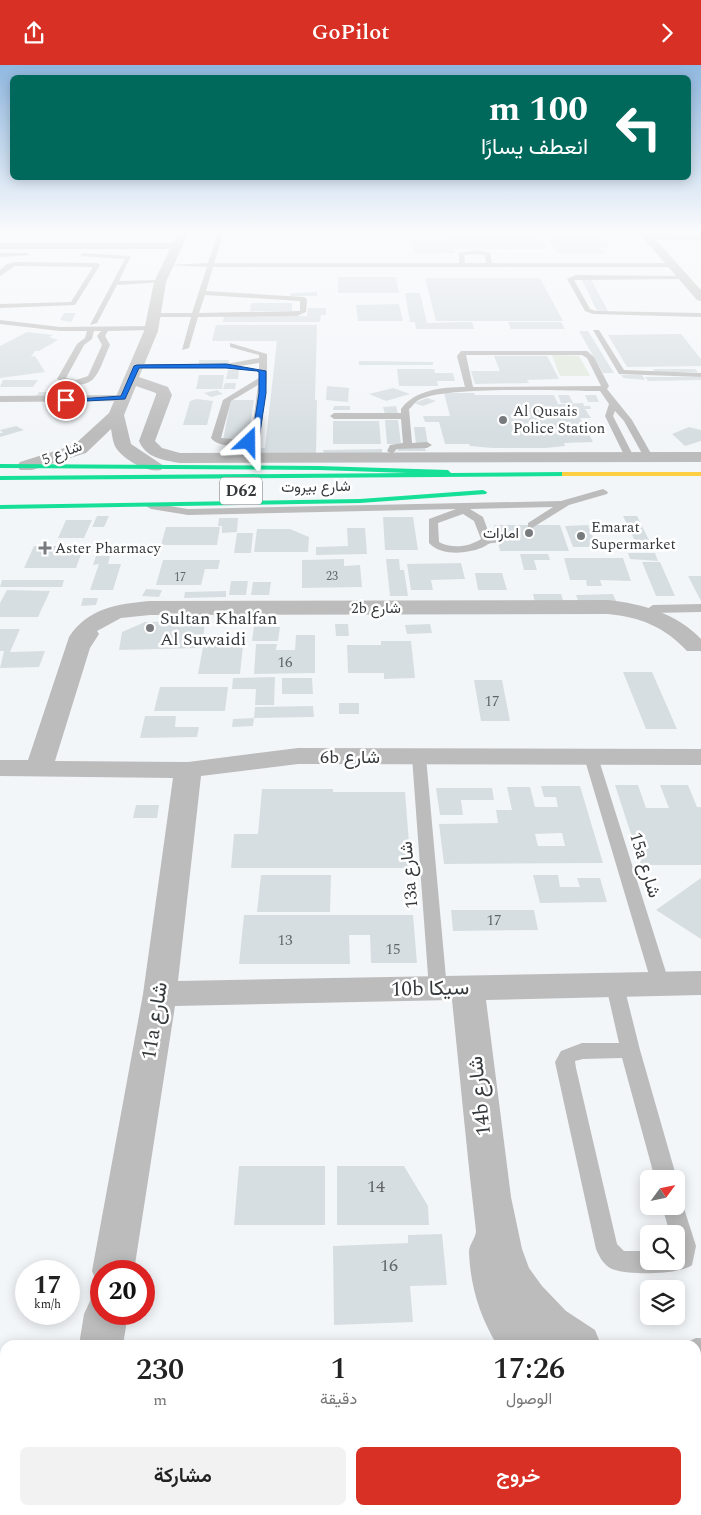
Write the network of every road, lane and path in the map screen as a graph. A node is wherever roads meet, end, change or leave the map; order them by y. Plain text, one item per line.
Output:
1 (76, 300) edge
2 (107, 300) edge
3 (157, 300) edge
4 (200, 300) edge
5 (220, 300) edge
6 (280, 300) edge
7 (304, 300) edge
8 (583, 300) edge
9 (235, 305) junction
10 (0, 306) edge
11 (195, 315) junction
12 (701, 315) edge
13 (0, 318) edge
14 (0, 322) edge
15 (153, 322) junction
16 (20, 325) junction
17 (92, 326) junction
18 (106, 329) junction
19 (596, 332) dead end
20 (87, 339) junction
21 (103, 339) junction
22 (233, 345) dead end
23 (186, 348) dead end
24 (263, 360) junction
25 (226, 366) junction
26 (134, 373) junction
27 (263, 375) junction
28 (701, 375) edge
29 (469, 389) junction
30 (603, 389) junction
31 (123, 397) junction
32 (0, 399) edge
33 (612, 404) junction
34 (116, 415) junction
35 (334, 416) dead end
36 (405, 416) junction
37 (150, 428) junction
38 (614, 429) junction
39 (633, 429) junction
40 (119, 436) junction
41 (408, 445) junction
42 (427, 445) dead end
43 (392, 451) dead end
44 (629, 457) junction
45 (655, 457) junction
46 (701, 457) edge
47 (196, 463) junction
48 (701, 465) edge
49 (0, 466) edge
50 (26, 466) junction
51 (155, 466) junction
52 (470, 473) junction
53 (701, 474) edge
54 (0, 478) edge
55 (247, 491) dead end
56 (563, 492) dead end
57 (608, 492) joint
58 (566, 503) junction
59 (144, 505) junction
60 (0, 507) edge
61 (461, 507) junction
62 (532, 525) dead end
63 (591, 607) junction
64 (653, 609) junction
65 (701, 609) edge
66 (699, 651) edge
67 (419, 757) junction
68 (591, 757) junction
69 (701, 757) edge
70 (0, 768) edge
71 (39, 768) junction
72 (188, 769) junction
73 (701, 983) edge
74 (615, 985) junction
75 (661, 985) junction
76 (453, 989) junction
77 (160, 994) junction
78 (630, 1050) junction
79 (663, 1170) edge
80 (492, 1205) junction
81 (676, 1215) edge
82 (115, 1260) edge
83 (104, 1325) edge
84 (102, 1340) edge
85 (520, 1340) edge
86 (572, 1340) edge

1 - 10 lane
2 - 17 lane
3 - 15 street, شارع 5
4 - 11 lane
5 - 9 lane
6 - 9 lane
7 - 9 lane
8 - 12 lane
9 - 11 lane
11 - 15 lane
11 - 23 lane
13 - 16 lane
14 - 16 lane
15 - 18 lane
15 - 26 street, شارع 5
16 - 17 lane
17 - 18 lane
17 - 20 lane
18 - 21 lane
19 - 28 lane
20 - 21 lane
20 - 21 lane
22 - 24 lane
24 - 25 lane
24 - 27 lane
25 - 26 lane
25 - 27 lane
26 - 31 street, شارع 5
26 - 37 street
27 - 27 lane
29 - 30 lane
29 - 30 lane
29 - 36 lane
30 - 33 lane
31 - 32 lane
31 - 34 street, شارع 5
33 - 38 lane
33 - 39 lane
34 - 40 street, شارع 5
34 - 50 street, شارع 5
35 - 36 lane
36 - 41 lane
37 - 40 street
37 - 47 street
38 - 39 lane
38 - 44 lane
39 - 45 lane
40 - 51 street
41 - 42 lane
41 - 43 lane
44 - 45 street
44 - 47 street
45 - 46 street
45 - 48 main road
47 - 51 main road, شارع بيروت / D62
47 - 52 main road, شارع بيروت / D62
49 - 50 main road, شارع بيروت / D62
50 - 51 main road, شارع بيروت / D62
52 - 53 main road, شارع بيروت / D62
52 - 54 main road, شارع بيروت / D62
55 - 59 main road, شارع بيروت / D62
56 - 57 main road
57 - 58 lane
58 - 61 lane
58 - 62 lane
59 - 60 main road, شارع بيروت / D62
59 - 61 lane
61 - 61 lane
63 - 64 street, 2b شارع
63 - 66 street, 2b شارع
63 - 71 street, 2b شارع
64 - 65 lane
64 - 66 street, 2b شارع
67 - 68 street, 6b شارع
67 - 72 street, 6b شارع
67 - 76 lane, 13a شارع
68 - 69 street, 6b شارع
68 - 75 lane, 15a شارع
70 - 71 street, 6b شارع
71 - 72 street, 6b شارع
72 - 77 street, 11a شارع
73 - 75 street, 10b سيكا
74 - 75 street, 10b سيكا
74 - 76 street, 10b سيكا
74 - 78 lane
76 - 77 street, 10b سيكا
76 - 80 street, 14b شارع
77 - 82 street, 11a شارع
78 - 79 lane
78 - 81 lane
80 - 85 street, 14b شارع
80 - 86 street, 14b شارع
83 - 84 street

